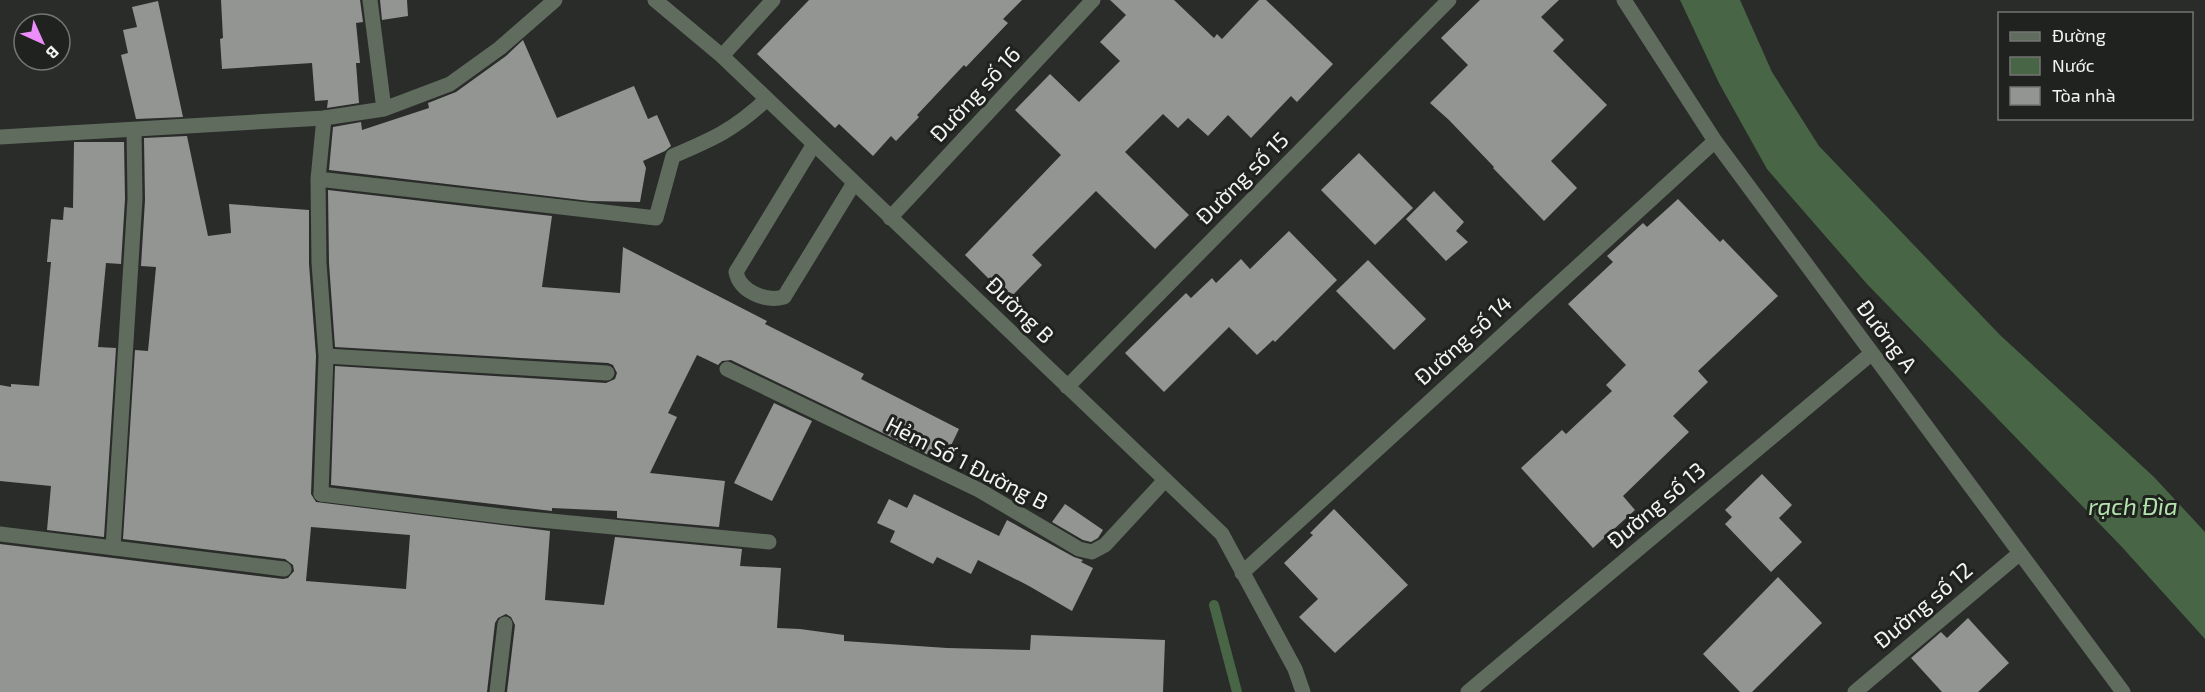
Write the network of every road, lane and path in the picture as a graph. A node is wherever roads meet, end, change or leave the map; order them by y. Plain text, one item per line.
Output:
1 (370, 0) edge
2 (555, 0) edge
3 (655, 0) edge
4 (772, 0) edge
5 (1092, 0) edge
6 (1449, 0) edge
7 (1624, 0) edge
8 (722, 56) junction
9 (767, 99) junction
10 (384, 109) junction
11 (324, 118) junction
12 (134, 130) junction
13 (0, 137) edge
14 (1715, 141) junction
15 (814, 144) junction
16 (318, 179) junction
17 (854, 183) junction
18 (890, 218) junction
19 (1872, 353) junction
20 (326, 356) junction
21 (727, 369) dead end
22 (607, 374) dead end
23 (1067, 387) junction
24 (1165, 480) junction
25 (0, 534) edge
26 (770, 542) dead end
27 (113, 548) junction
28 (2020, 553) junction
29 (285, 570) dead end
30 (1242, 573) junction
31 (505, 624) dead end
32 (497, 692) edge
33 (1303, 692) edge
34 (1468, 692) edge
35 (1856, 692) edge
36 (2123, 692) edge

1 - 10 street
2 - 10 street
3 - 8 street, Đường B
4 - 8 street
5 - 18 street, Đường số 16
6 - 23 street, Đường số 15
7 - 14 street, Đường A
8 - 9 street, Đường B
9 - 15 street, Đường B
9 - 16 street
10 - 11 street
11 - 12 street
11 - 16 street
12 - 13 street
12 - 27 street
14 - 19 street, Đường A
14 - 30 street, Đường số 14
15 - 17 street, Đường B
15 - 17 street
16 - 20 street
17 - 18 street, Đường B
18 - 23 street, Đường B
19 - 28 street, Đường A
19 - 34 street, Đường số 13
20 - 22 street
20 - 26 street
21 - 24 street, Hẻm Số 1 Đường B
23 - 24 street, Đường B
24 - 30 street, Đường B
25 - 27 street
27 - 29 street
28 - 35 street, Đường số 12
28 - 36 street, Đường A
30 - 33 street, Đường B
31 - 32 street

